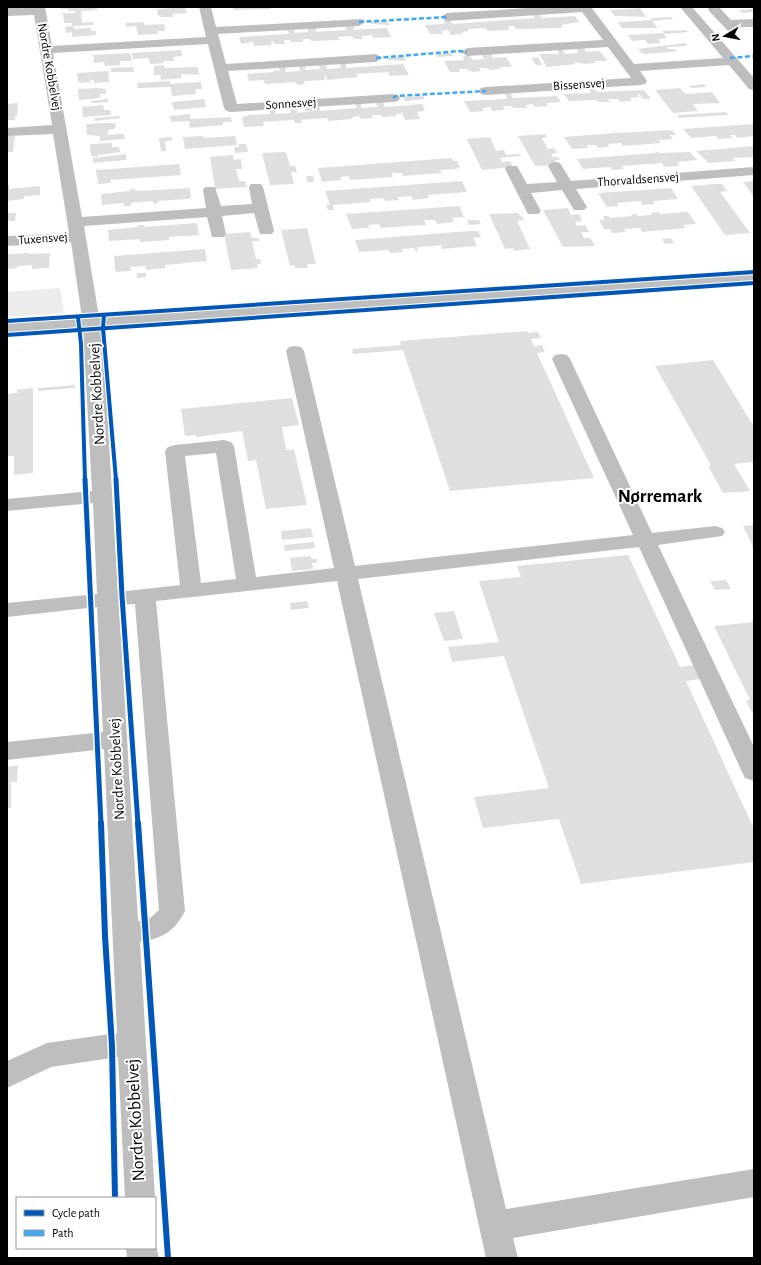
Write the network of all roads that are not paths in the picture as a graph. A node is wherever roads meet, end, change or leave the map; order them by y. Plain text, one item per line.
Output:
1 (205, 7) edge
2 (686, 7) edge
3 (586, 8) edge
4 (713, 8) edge
5 (39, 9) edge
6 (7, 12) edge
7 (447, 17) dead end
8 (359, 22) dead end
9 (754, 23) edge
10 (211, 35) junction
11 (612, 43) junction
12 (46, 50) junction
13 (468, 52) dead end
14 (376, 58) dead end
15 (733, 61) junction
16 (220, 68) junction
17 (630, 68) junction
18 (654, 80) dead end
19 (640, 81) junction
20 (754, 86) edge
21 (486, 91) dead end
22 (393, 98) dead end
23 (60, 129) junction
24 (7, 132) edge
25 (555, 166) dead end
26 (512, 169) dead end
27 (754, 171) edge
28 (566, 185) junction
29 (256, 187) dead end
30 (522, 189) junction
31 (210, 190) dead end
32 (579, 207) dead end
33 (260, 208) junction
34 (214, 211) junction
35 (533, 211) dead end
36 (77, 230) junction
37 (266, 231) dead end
38 (218, 234) dead end
39 (7, 242) edge
40 (754, 278) edge
41 (92, 323) junction
42 (7, 328) edge
43 (295, 351) dead end
44 (561, 359) dead end
45 (102, 496) junction
46 (7, 505) edge
47 (715, 532) dead end
48 (646, 540) junction
49 (346, 574) junction
50 (247, 585) junction
51 (191, 591) junction
52 (145, 596) junction
53 (108, 600) junction
54 (7, 610) edge
55 (116, 739) junction
56 (7, 751) edge
57 (754, 772) edge
58 (126, 934) junction
59 (132, 1043) junction
60 (7, 1075) edge
61 (754, 1183) edge
62 (140, 1197) edge
63 (495, 1226) junction
64 (502, 1258) edge

1 - 10 street, Sonnesvej
2 - 15 street
3 - 7 street
3 - 11 street
4 - 9 street
5 - 6 street
5 - 12 street, Nordre Kobbelvej
8 - 10 street
10 - 12 street
10 - 16 street, Sonnesvej
11 - 13 street
11 - 17 street
12 - 23 street, Nordre Kobbelvej
14 - 16 street
15 - 17 street
15 - 20 street
16 - 22 street, Sonnesvej
17 - 19 street
18 - 19 street, Bissensvej
19 - 21 street, Bissensvej
23 - 24 street
23 - 36 street, Nordre Kobbelvej
25 - 28 street
26 - 30 street
27 - 28 street, Thorvaldsensvej
28 - 30 street, Thorvaldsensvej
28 - 32 street
29 - 33 street
30 - 35 street
31 - 34 street
33 - 34 street
33 - 37 street
34 - 36 street
34 - 38 street
36 - 39 street, Tuxensvej
36 - 41 street, Nordre Kobbelvej
40 - 41 street
41 - 42 street
41 - 45 street, Nordre Kobbelvej
43 - 49 street
44 - 48 street
45 - 46 street
45 - 53 street, Nordre Kobbelvej
47 - 48 street
48 - 49 street
48 - 57 street
49 - 50 street
49 - 63 street
50 - 51 street
50 - 51 street
51 - 52 street
52 - 53 street
52 - 58 street
53 - 54 street
53 - 55 street, Nordre Kobbelvej
55 - 56 street
55 - 58 street, Nordre Kobbelvej
58 - 59 street, Nordre Kobbelvej
59 - 60 street, Nordre Kobbelvej
59 - 62 street, Nordre Kobbelvej
61 - 63 street
63 - 64 street

